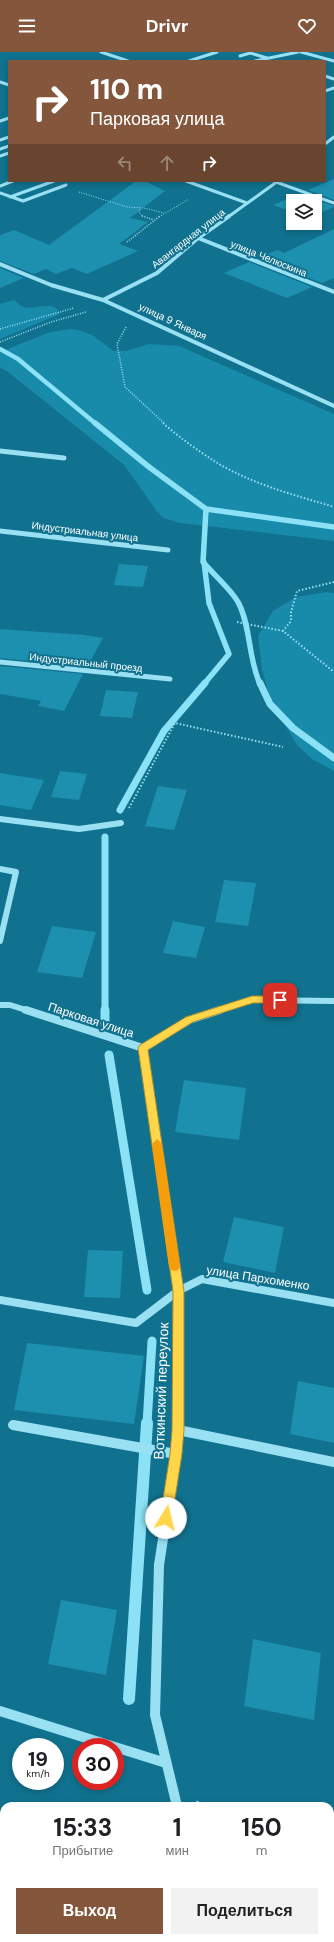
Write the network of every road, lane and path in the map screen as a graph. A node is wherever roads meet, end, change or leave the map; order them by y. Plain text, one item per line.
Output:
1 (101, 52) edge
2 (217, 52) edge
3 (300, 52) edge
4 (240, 56) dead end
5 (267, 58) junction
6 (125, 60) edge
7 (192, 60) edge
8 (260, 60) edge
9 (273, 60) edge
10 (334, 62) edge
11 (334, 137) edge
12 (326, 143) edge
13 (10, 182) edge
14 (51, 182) edge
15 (189, 182) edge
16 (277, 182) edge
17 (66, 185) dead end
18 (0, 186) edge
19 (209, 189) junction
20 (74, 191) dead end
21 (0, 193) edge
22 (10, 197) junction
23 (247, 203) junction
24 (334, 203) edge
25 (140, 209) junction
26 (164, 213) junction
27 (154, 220) junction
28 (198, 238) junction
29 (127, 242) dead end
30 (0, 264) edge
31 (334, 292) edge
32 (103, 300) junction
33 (76, 308) dead end
34 (84, 309) dead end
35 (92, 310) dead end
36 (134, 314) junction
37 (75, 315) dead end
38 (0, 329) edge
39 (0, 342) edge
40 (334, 406) edge
41 (0, 451) edge
42 (64, 458) dead end
43 (334, 507) edge
44 (0, 531) edge
45 (168, 550) dead end
46 (334, 582) edge
47 (237, 622) dead end
48 (283, 631) junction
49 (0, 662) edge
50 (334, 672) edge
51 (170, 679) dead end
52 (283, 748) dead end
53 (0, 819) edge
54 (121, 823) joint
55 (0, 870) edge
56 (0, 941) edge
57 (334, 1001) edge
58 (0, 1005) edge
59 (143, 1048) junction
60 (178, 1291) junction
61 (0, 1300) edge
62 (334, 1303) edge
63 (13, 1425) dead end
64 (178, 1430) junction
65 (176, 1454) junction
66 (334, 1462) edge
67 (0, 1711) edge
68 (166, 1763) junction
69 (176, 1802) edge

1 - 6 street
2 - 7 street
3 - 5 street
3 - 10 street
4 - 5 street
5 - 8 street
5 - 9 street
11 - 12 street
13 - 18 street
14 - 22 street
15 - 19 street
16 - 23 street, Авангардная улица
16 - 24 street
17 - 22 street
19 - 23 street
19 - 26 path
20 - 25 path
21 - 22 street
23 - 28 street, Авангардная улица
25 - 26 path
25 - 27 path
26 - 27 path
27 - 29 path
28 - 31 street, улица Челюскина
28 - 32 street, Авангардная улица
30 - 32 street, улица 9 Января
32 - 36 street, улица 9 Января
33 - 38 path
34 - 35 path
36 - 40 street, улица 9 Января
36 - 43 path
37 - 39 path
41 - 42 street
44 - 45 street, Индустриальная улица
46 - 48 path
47 - 48 path
48 - 50 path
49 - 51 street, Индустриальный проезд
52 - 54 path
53 - 54 street
55 - 56 street
57 - 59 street, Парковая улица
58 - 59 street, Парковая улица
59 - 60 street, Воткинский переулок
60 - 61 street, улица Пархоменко
60 - 62 street, улица Пархоменко
60 - 64 street, Воткинский переулок
63 - 65 street
64 - 65 street, Воткинский переулок
64 - 66 street
65 - 68 street, Воткинский переулок
67 - 68 street
68 - 69 street, Воткинский переулок

